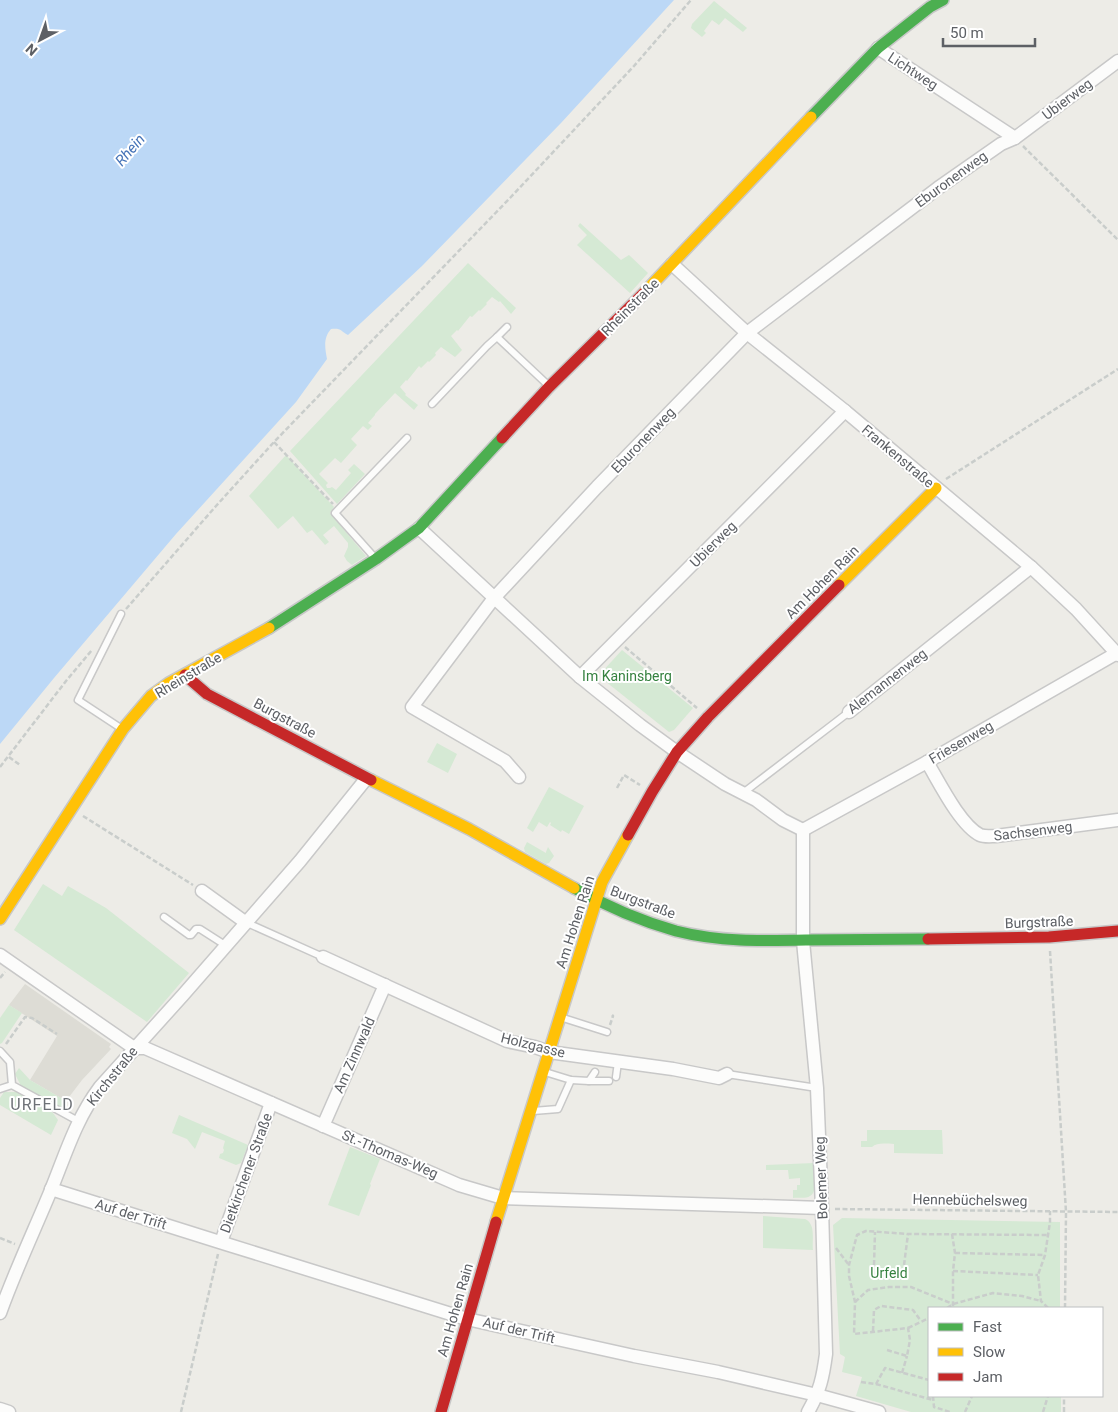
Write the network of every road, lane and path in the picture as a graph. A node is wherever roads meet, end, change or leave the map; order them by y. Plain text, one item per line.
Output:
1 (691, 0) edge
2 (943, 0) edge
3 (878, 48) junction
4 (1118, 61) edge
5 (1015, 138) junction
6 (1118, 240) edge
7 (672, 264) junction
8 (507, 327) dead end
9 (747, 333) junction
10 (497, 337) junction
11 (1118, 369) edge
12 (550, 387) junction
13 (432, 404) dead end
14 (844, 411) junction
15 (407, 438) dead end
16 (274, 442) junction
17 (936, 488) junction
18 (336, 513) junction
19 (419, 528) junction
20 (376, 559) junction
21 (1031, 567) junction
22 (494, 598) junction
23 (121, 614) joint
24 (97, 644) dead end
25 (628, 649) dead end
26 (1117, 654) edge
27 (185, 675) junction
28 (580, 677) junction
29 (850, 712) joint
30 (708, 717) junction
31 (123, 729) junction
32 (677, 752) junction
33 (8, 756) junction
34 (927, 762) junction
35 (20, 765) dead end
36 (0, 767) edge
37 (518, 777) dead end
38 (366, 778) junction
39 (617, 788) dead end
40 (652, 792) junction
41 (742, 794) junction
42 (72, 809) junction
43 (1118, 820) edge
44 (803, 830) junction
45 (202, 891) joint
46 (597, 901) junction
47 (164, 917) dead end
48 (0, 919) edge
49 (245, 922) junction
50 (1118, 931) edge
51 (1049, 937) junction
52 (803, 941) junction
53 (225, 945) junction
54 (0, 955) edge
55 (323, 957) joint
56 (385, 985) junction
57 (612, 1015) dead end
58 (559, 1017) junction
59 (607, 1032) joint
60 (57, 1034) dead end
61 (134, 1048) junction
62 (0, 1051) edge
63 (549, 1052) junction
64 (618, 1062) junction
65 (544, 1071) junction
66 (595, 1072) dead end
67 (727, 1074) joint
68 (616, 1077) dead end
69 (571, 1080) junction
70 (589, 1081) junction
71 (609, 1081) dead end
72 (12, 1085) junction
73 (817, 1088) junction
74 (0, 1089) edge
75 (271, 1103) junction
76 (531, 1112) junction
77 (78, 1121) junction
78 (323, 1126) junction
79 (51, 1189) junction
80 (503, 1198) junction
81 (822, 1208) junction
82 (1050, 1211) junction
83 (1066, 1212) junction
84 (1118, 1212) edge
85 (875, 1232) junction
86 (908, 1234) junction
87 (952, 1234) junction
88 (1048, 1235) junction
89 (0, 1238) edge
90 (221, 1242) junction
91 (822, 1246) junction
92 (26, 1249) junction
93 (955, 1253) junction
94 (1045, 1255) junction
95 (849, 1264) junction
96 (874, 1265) dead end
97 (904, 1265) dead end
98 (953, 1271) junction
99 (1038, 1275) junction
100 (1041, 1301) junction
101 (855, 1302) junction
102 (953, 1304) junction
103 (948, 1307) edge
104 (1047, 1307) edge
105 (1065, 1307) edge
106 (0, 1313) edge
107 (928, 1318) edge
108 (467, 1319) junction
109 (921, 1321) junction
110 (908, 1328) junction
111 (873, 1332) junction
112 (887, 1350) dead end
113 (906, 1356) junction
114 (902, 1373) junction
115 (928, 1380) edge
116 (861, 1382) dead end
117 (876, 1384) junction
118 (817, 1395) junction
119 (972, 1397) edge
120 (1048, 1397) edge
121 (1064, 1397) edge
122 (933, 1400) joint
123 (0, 1410) edge
124 (9, 1412) edge
125 (181, 1412) edge
126 (441, 1412) edge
127 (808, 1412) edge
128 (879, 1412) edge
129 (950, 1412) edge
130 (965, 1412) edge
131 (1043, 1412) edge
132 (1064, 1412) edge

1 - 16 path
2 - 3 street, Lichtweg
3 - 5 street, Lichtweg
3 - 7 street, Rheinstraße
4 - 5 street, Ubierweg
5 - 6 path
5 - 9 street, Eburonenweg
7 - 9 street, Frankenstraße
7 - 12 street, Rheinstraße
8 - 10 lane
9 - 14 street, Frankenstraße
9 - 22 street, Eburonenweg
10 - 12 lane
10 - 13 lane
11 - 17 path
12 - 19 street, Rheinstraße
14 - 17 street, Frankenstraße
14 - 28 street, Ubierweg
15 - 18 lane
16 - 18 path
16 - 23 path
17 - 21 street, Frankenstraße
17 - 30 street, Am Hohen Rain
18 - 20 lane
19 - 20 street, Rheinstraße
19 - 22 street
20 - 27 street, Rheinstraße
21 - 26 street, Frankenstraße
21 - 29 street, Alemannenweg
22 - 28 street
22 - 37 street, Eburonenweg
23 - 31 lane
24 - 33 path
25 - 30 path
26 - 34 street, Friesenweg
27 - 31 street, Rheinstraße
27 - 38 street, Burgstraße
28 - 32 street
29 - 41 lane, Alemannenweg
30 - 32 street, Am Hohen Rain
31 - 42 street, Rheinstraße
32 - 40 street, Am Hohen Rain
32 - 41 street
33 - 35 path
33 - 36 path
34 - 43 street, Sachsenweg
34 - 44 street, Friesenweg
38 - 46 street, Burgstraße
38 - 49 street, Kirchstraße
39 - 40 path
40 - 46 street, Am Hohen Rain
41 - 44 street
42 - 45 path
42 - 48 street, Rheinstraße
44 - 52 street
45 - 49 street
46 - 52 street, Burgstraße
46 - 58 street, Am Hohen Rain
47 - 53 lane
49 - 53 street, Kirchstraße
49 - 55 lane
50 - 51 street, Burgstraße
51 - 52 street, Burgstraße
51 - 83 path
52 - 73 street, Bolemer Weg
53 - 61 street, Kirchstraße
54 - 61 street, St.-Thomas-Weg
55 - 56 street, Holzgasse
56 - 63 street, Holzgasse
56 - 78 street, Am Zinnwald
57 - 59 path
58 - 59 lane
58 - 63 street, Am Hohen Rain
60 - 62 path
61 - 75 street, St.-Thomas-Weg
61 - 77 street, Kirchstraße
62 - 72 lane
63 - 64 street, Holzgasse
63 - 65 street, Am Hohen Rain
64 - 67 street, Holzgasse
64 - 68 lane
65 - 69 lane
65 - 76 street, Am Hohen Rain
66 - 70 lane
67 - 73 lane
69 - 70 lane
69 - 76 lane
70 - 71 lane
72 - 74 lane
72 - 77 lane
73 - 81 street, Bolemer Weg
75 - 78 street, St.-Thomas-Weg
75 - 90 street, Dietkirchener Straße
76 - 80 street, Am Hohen Rain
77 - 79 street, Kirchstraße
78 - 80 street, St.-Thomas-Weg
79 - 90 street, Auf der Trift
79 - 92 street, Kirchstraße
80 - 81 street, St.-Thomas-Weg
80 - 108 street, Am Hohen Rain
81 - 82 path, Hennebüchelsweg
81 - 91 street, Bolemer Weg
82 - 83 path, Hennebüchelsweg
82 - 88 path
83 - 84 path, Hennebüchelsweg
83 - 105 path
85 - 86 path
85 - 95 path
85 - 96 path
86 - 87 path
86 - 97 path
87 - 88 path
87 - 93 path
88 - 94 path
89 - 92 path
90 - 108 street, Auf der Trift
90 - 125 path
91 - 95 path
91 - 118 street, Bolemer Weg
92 - 106 street, Kirchstraße
93 - 94 path
93 - 98 path
94 - 99 path
95 - 101 path
98 - 99 path
98 - 102 path
99 - 100 path
100 - 102 path
100 - 104 path
101 - 102 path
101 - 111 path
102 - 103 path
107 - 109 path
108 - 118 street, Auf der Trift
108 - 126 street, Am Hohen Rain
109 - 110 path
109 - 111 path
110 - 111 path
110 - 113 path
112 - 113 path
113 - 114 path
114 - 115 path
114 - 117 path
116 - 117 path
117 - 122 path
118 - 127 street, Bolemer Weg
118 - 128 street, Auf der Trift
119 - 130 path
120 - 131 path
121 - 132 path
122 - 129 path
123 - 124 street

